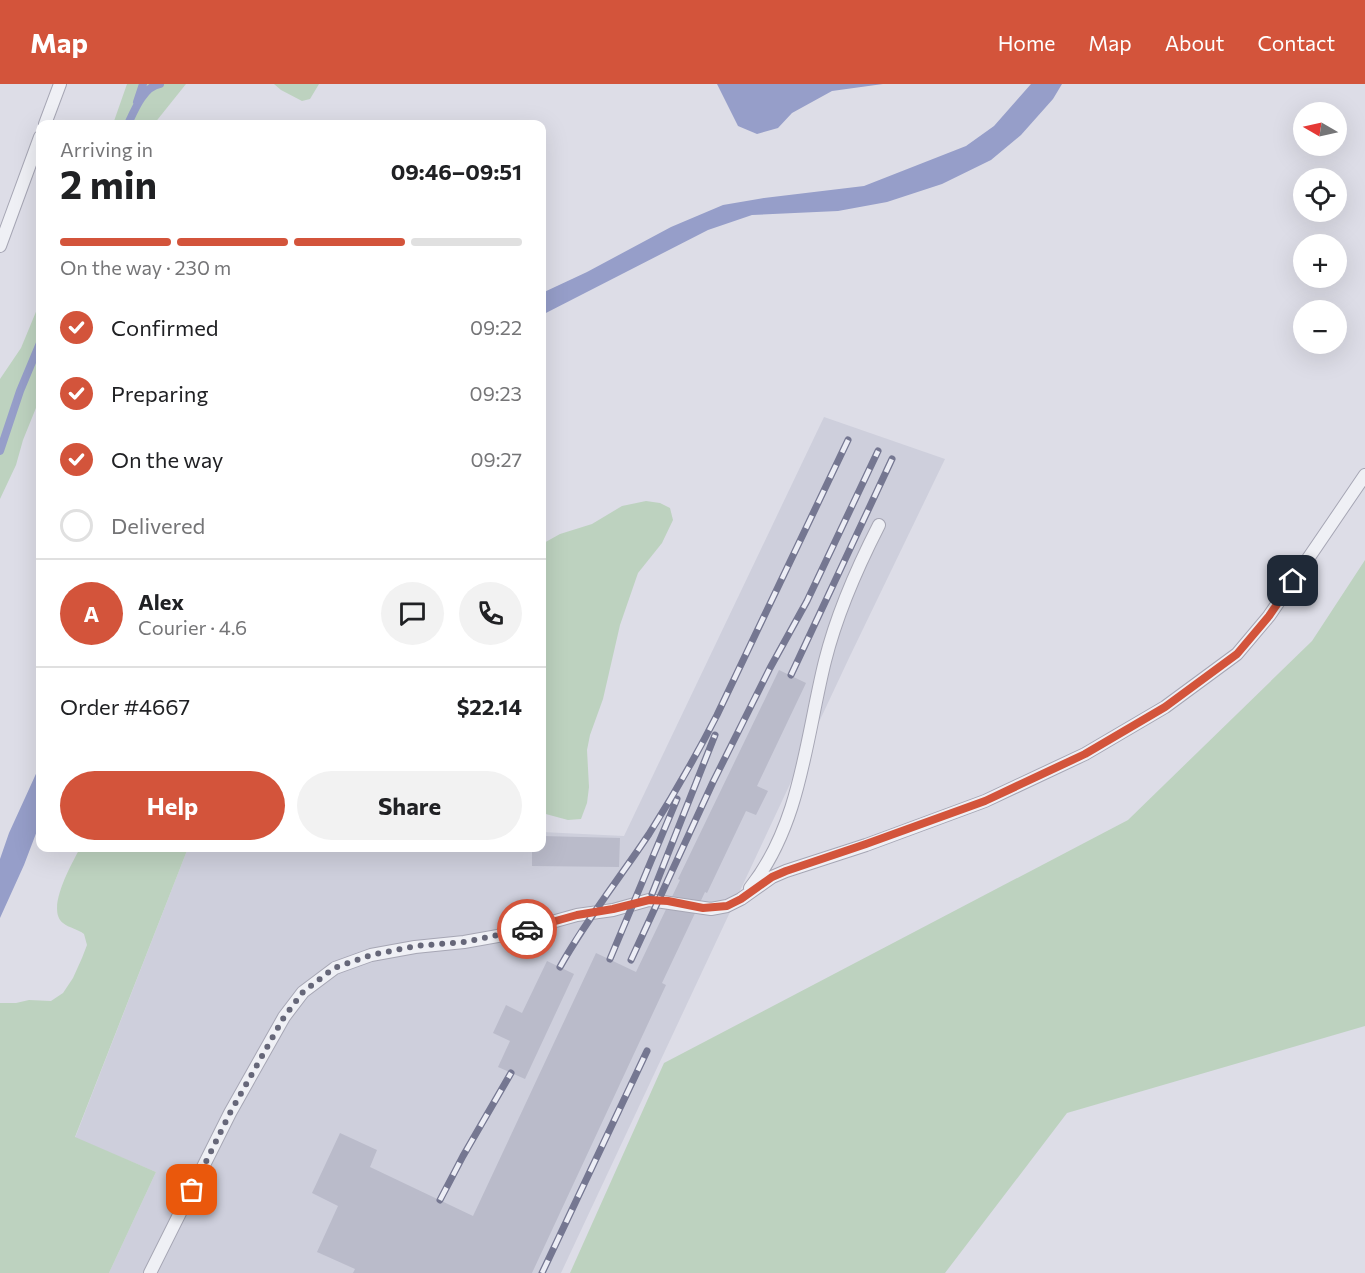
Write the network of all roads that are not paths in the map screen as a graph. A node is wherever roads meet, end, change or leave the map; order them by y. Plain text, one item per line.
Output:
1 (60, 84) edge
2 (46, 120) edge
3 (36, 148) edge
4 (0, 246) edge
5 (1365, 475) edge
6 (879, 525) dead end
7 (741, 899) junction
8 (150, 1273) edge

1 - 2 lane
3 - 4 lane
5 - 7 lane
6 - 7 lane
7 - 8 lane

